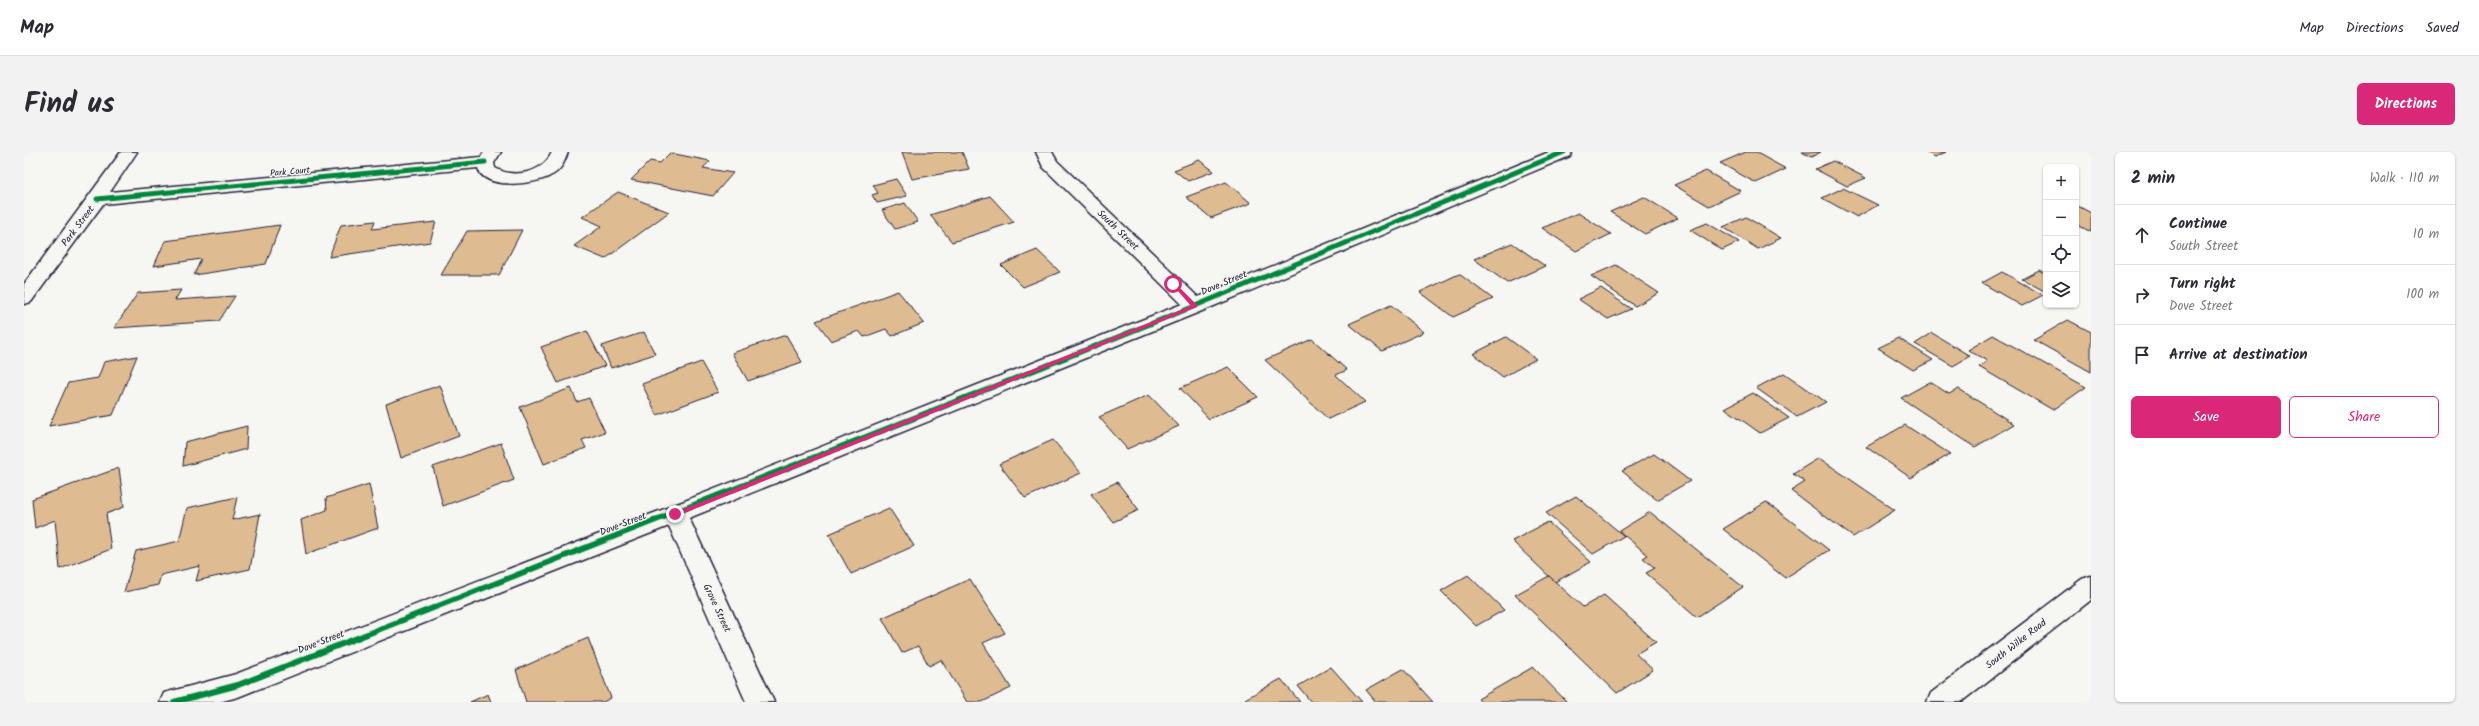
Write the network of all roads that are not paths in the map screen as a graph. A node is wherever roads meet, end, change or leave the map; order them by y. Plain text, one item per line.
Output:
1 (129, 152) edge
2 (560, 152) edge
3 (1044, 152) edge
4 (1564, 152) edge
5 (489, 157) edge
6 (97, 199) junction
7 (24, 298) edge
8 (1195, 306) junction
9 (675, 514) junction
10 (2091, 586) edge
11 (174, 702) edge
12 (760, 702) edge
13 (1941, 702) edge

1 - 6 street, Park Street
2 - 5 street, Park Court
3 - 8 street, South Street
4 - 8 street, Dove Street
5 - 6 street, Park Court
6 - 7 street, Park Street
8 - 9 street, Dove Street
9 - 11 street, Dove Street
9 - 12 street, Grove Street
10 - 13 street, South Wilke Road

